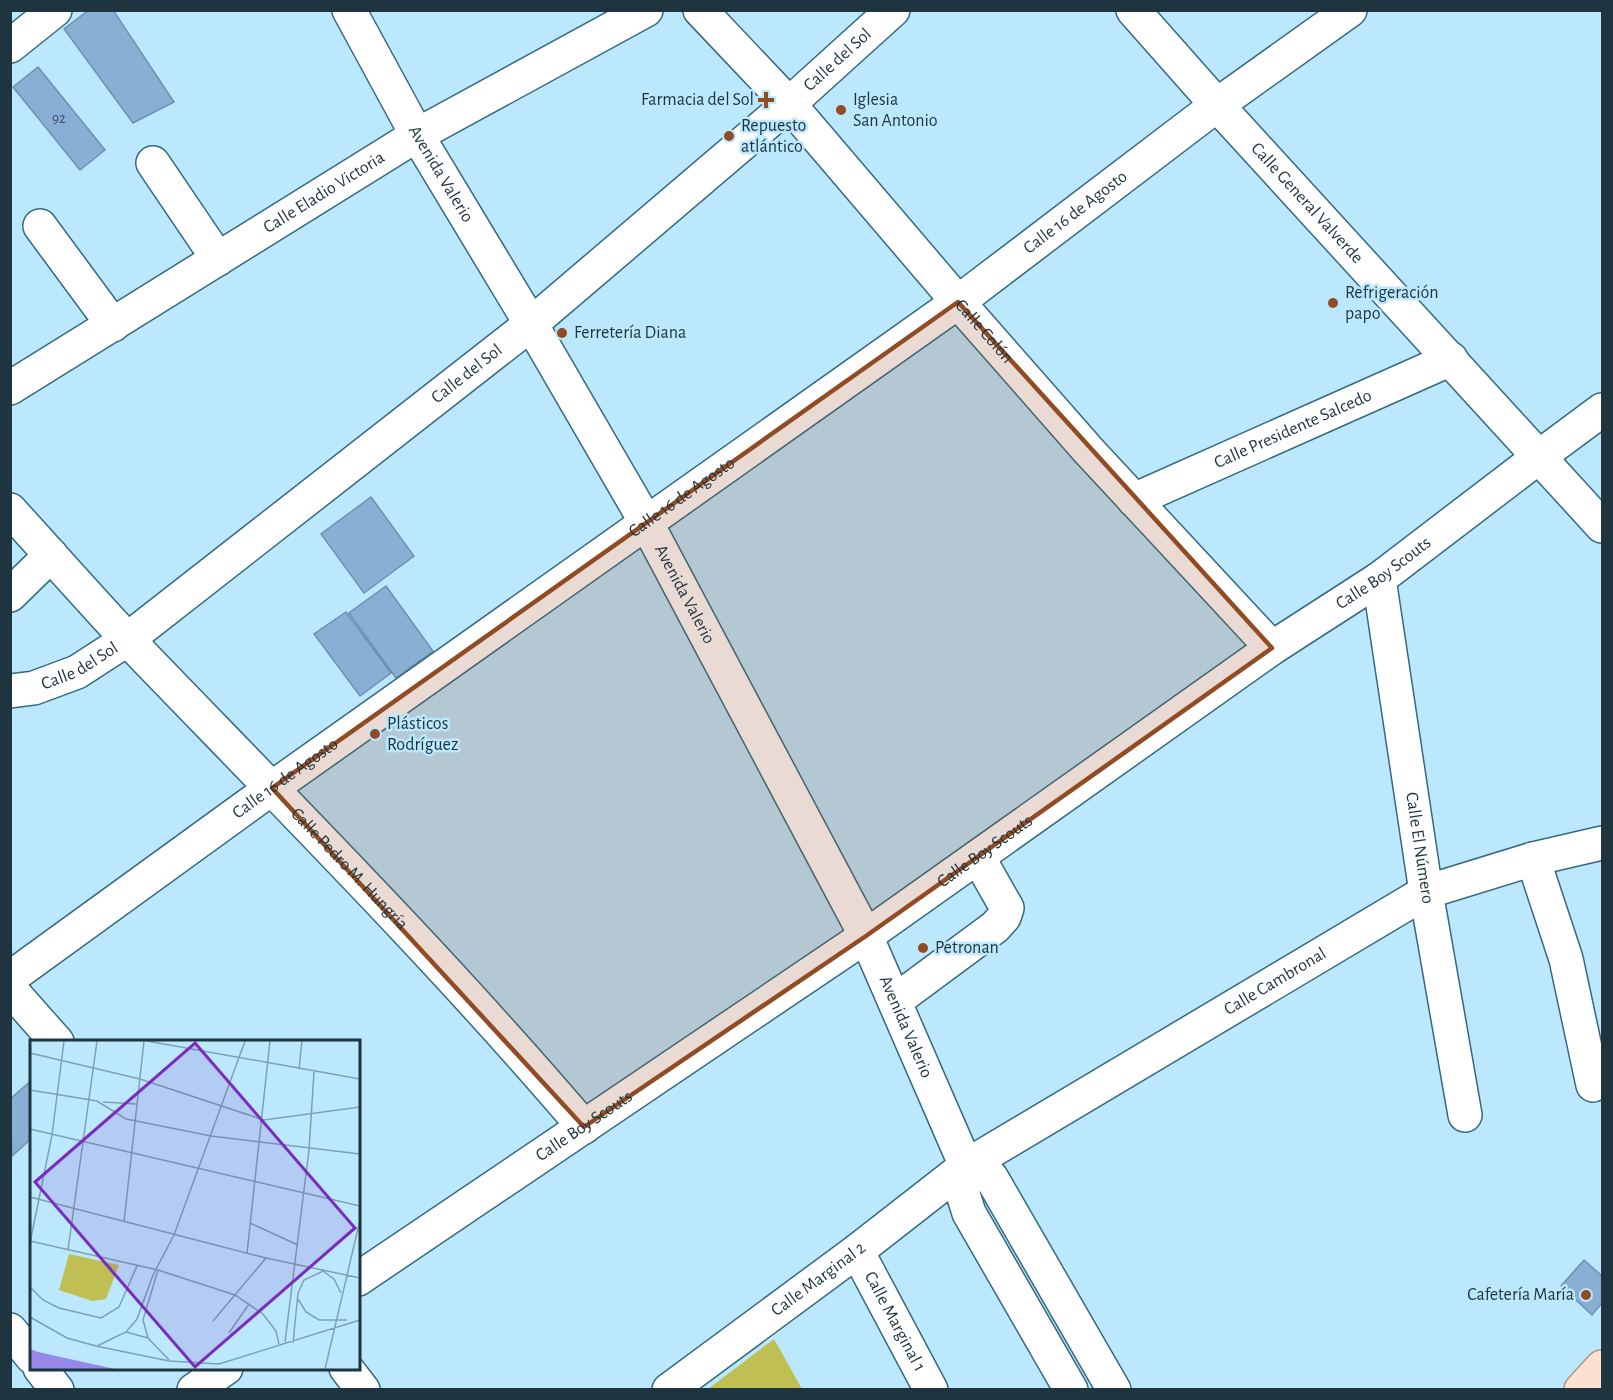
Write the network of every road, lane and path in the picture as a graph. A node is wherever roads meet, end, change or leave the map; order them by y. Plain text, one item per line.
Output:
1 (349, 10) edge
2 (646, 10) edge
3 (700, 10) edge
4 (893, 10) edge
5 (1133, 10) edge
6 (1350, 10) edge
7 (789, 104) junction
8 (1217, 105) junction
9 (417, 135) junction
10 (153, 162) dead end
11 (40, 226) dead end
12 (218, 259) junction
13 (958, 302) junction
14 (531, 324) junction
15 (113, 325) junction
16 (1451, 359) junction
17 (10, 388) edge
18 (1602, 410) edge
19 (1540, 456) junction
20 (1134, 500) junction
21 (10, 510) edge
22 (646, 522) junction
23 (1602, 526) edge
24 (51, 555) junction
25 (1379, 579) junction
26 (10, 595) edge
27 (128, 639) junction
28 (1272, 648) junction
29 (10, 691) edge
30 (272, 788) junction
31 (1602, 843) edge
32 (978, 856) junction
33 (1533, 859) junction
34 (1426, 892) junction
35 (866, 936) junction
36 (10, 978) edge
37 (10, 989) edge
38 (895, 1001) junction
39 (56, 1040) edge
40 (1593, 1085) dead end
41 (1465, 1115) dead end
42 (584, 1127) junction
43 (966, 1166) junction
44 (857, 1251) junction
45 (360, 1278) edge
46 (10, 1330) edge
47 (30, 1355) edge
48 (1602, 1367) edge
49 (42, 1370) edge
50 (223, 1370) edge
51 (348, 1370) edge
52 (57, 1389) edge
53 (195, 1389) edge
54 (363, 1389) edge
55 (669, 1389) edge
56 (931, 1389) edge
57 (1071, 1389) edge
58 (1114, 1389) edge
59 (1581, 1389) edge

1 - 9 street, Avenida Valerio
2 - 9 street, Calle Eladio Victoria
3 - 7 street, Calle Colón
4 - 7 street, Calle del Sol
5 - 8 street, Calle General Valverde
6 - 8 street, Calle 16 de Agosto
7 - 13 street, Calle Colón
7 - 14 street, Calle del Sol
8 - 13 street, Calle 16 de Agosto
8 - 16 street, Calle General Valverde
9 - 12 street, Calle Eladio Victoria
9 - 14 street, Avenida Valerio
10 - 12 street
11 - 15 street
12 - 15 street, Calle Eladio Victoria
13 - 20 street, Calle Colón
13 - 22 street, Calle 16 de Agosto
14 - 22 street, Avenida Valerio
14 - 27 street, Calle del Sol
15 - 17 street, Calle Eladio Victoria
16 - 19 street, Calle General Valverde
16 - 20 street, Calle Presidente Salcedo
18 - 19 street, Calle Boy Scouts
19 - 23 street, Calle General Valverde
19 - 25 street, Calle Boy Scouts
20 - 28 street, Calle Colón
21 - 24 street, Calle Pedro M. Hungría
22 - 30 street, Calle 16 de Agosto
22 - 35 street, Avenida Valerio
24 - 26 street
24 - 27 street, Calle Pedro M. Hungría
25 - 28 street, Calle Boy Scouts
25 - 34 street, Calle El Número
27 - 29 street, Calle del Sol
27 - 30 street, Calle Pedro M. Hungría
28 - 32 street, Calle Boy Scouts
30 - 36 street, Calle 16 de Agosto
30 - 42 street, Calle Pedro M. Hungría
31 - 33 street, Calle Cambronal
32 - 35 street, Calle Boy Scouts
32 - 38 street
33 - 34 street, Calle Cambronal
33 - 40 street
34 - 41 street, Calle El Número
34 - 43 street, Calle Cambronal
35 - 38 street, Avenida Valerio
35 - 42 street, Calle Boy Scouts
37 - 39 street
38 - 43 street, Avenida Valerio
42 - 45 street, Calle Boy Scouts
43 - 44 street, Calle Marginal 2
43 - 57 street, Avenida Valerio
43 - 58 street
44 - 55 street, Calle Marginal 2
44 - 56 street, Calle Marginal 1
46 - 47 street
48 - 59 main road
49 - 52 street
50 - 53 street
51 - 54 street

